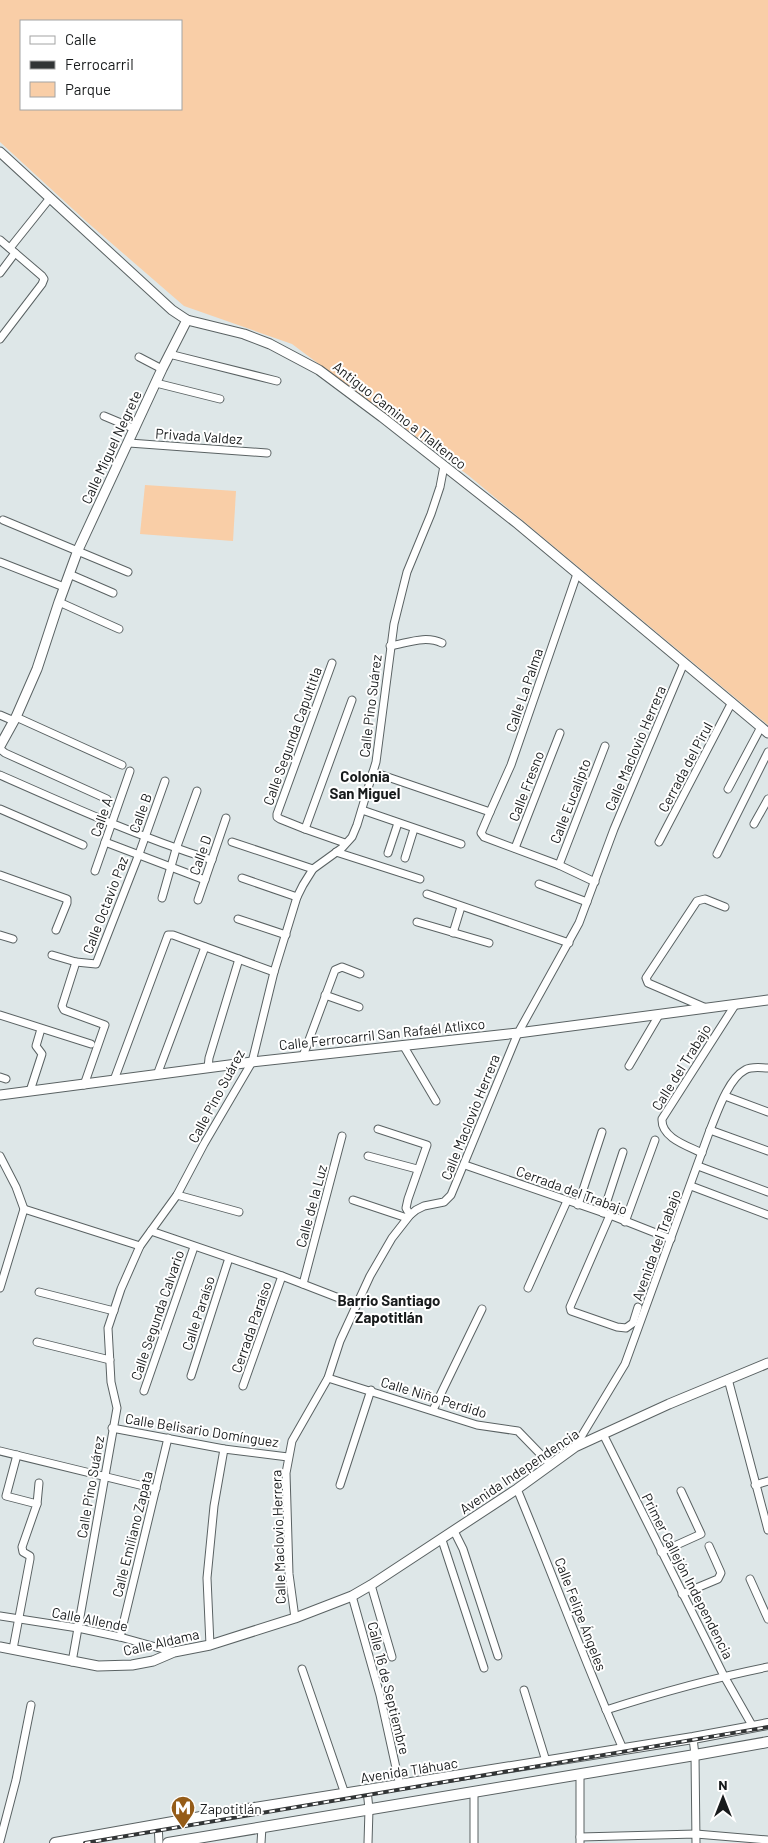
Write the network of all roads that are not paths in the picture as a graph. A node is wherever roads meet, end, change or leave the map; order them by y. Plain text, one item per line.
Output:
1 (0, 152) edge
2 (50, 198) junction
3 (0, 240) edge
4 (13, 251) junction
5 (0, 273) edge
6 (187, 320) junction
7 (0, 338) edge
8 (170, 354) junction
9 (139, 356) dead end
10 (162, 369) junction
11 (278, 381) dead end
12 (156, 383) junction
13 (220, 399) dead end
14 (104, 416) dead end
15 (135, 429) junction
16 (129, 443) junction
17 (266, 454) dead end
18 (444, 466) junction
19 (3, 520) dead end
20 (78, 550) junction
21 (0, 562) edge
22 (128, 572) dead end
23 (69, 574) junction
24 (578, 574) junction
25 (64, 587) junction
26 (113, 593) dead end
27 (58, 602) junction
28 (119, 629) dead end
29 (442, 643) dead end
30 (390, 646) junction
31 (332, 664) dead end
32 (684, 664) junction
33 (352, 700) dead end
34 (732, 702) junction
35 (0, 716) edge
36 (15, 719) junction
37 (764, 730) edge
38 (560, 733) dead end
39 (605, 746) dead end
40 (0, 747) edge
41 (768, 752) edge
42 (122, 764) dead end
43 (130, 771) dead end
44 (373, 772) junction
45 (0, 775) edge
46 (165, 781) dead end
47 (728, 789) dead end
48 (198, 791) dead end
49 (107, 799) dead end
50 (768, 799) edge
51 (0, 808) edge
52 (362, 810) junction
53 (490, 812) junction
54 (226, 818) dead end
55 (398, 823) junction
56 (112, 824) junction
57 (754, 824) dead end
58 (305, 828) junction
59 (414, 829) junction
60 (145, 836) junction
61 (106, 842) junction
62 (232, 842) dead end
63 (659, 842) dead end
64 (345, 843) junction
65 (461, 844) dead end
66 (83, 845) dead end
67 (515, 848) junction
68 (176, 849) junction
69 (336, 852) junction
70 (388, 853) dead end
71 (138, 854) junction
72 (717, 854) dead end
73 (405, 858) dead end
74 (212, 860) junction
75 (558, 865) junction
76 (171, 868) junction
77 (313, 869) junction
78 (95, 871) dead end
79 (0, 875) edge
80 (242, 878) dead end
81 (420, 879) dead end
82 (205, 880) junction
83 (595, 882) junction
84 (539, 884) dead end
85 (427, 894) dead end
86 (297, 897) junction
87 (162, 898) dead end
88 (198, 900) dead end
89 (587, 902) junction
90 (461, 907) junction
91 (725, 907) dead end
92 (238, 918) dead end
93 (417, 922) dead end
94 (56, 930) dead end
95 (454, 933) junction
96 (0, 935) edge
97 (286, 935) junction
98 (13, 940) dead end
99 (569, 942) junction
100 (489, 943) dead end
101 (205, 947) junction
102 (52, 955) dead end
103 (239, 959) junction
104 (76, 962) junction
105 (274, 972) junction
106 (360, 974) dead end
107 (325, 995) junction
108 (768, 1000) edge
109 (735, 1005) junction
110 (358, 1007) dead end
111 (707, 1008) junction
112 (0, 1015) edge
113 (659, 1015) junction
114 (41, 1029) junction
115 (518, 1033) junction
116 (91, 1044) dead end
117 (403, 1045) junction
118 (303, 1056) junction
119 (252, 1062) junction
120 (629, 1066) dead end
121 (208, 1068) junction
122 (768, 1068) edge
123 (158, 1075) junction
124 (114, 1080) junction
125 (84, 1084) junction
126 (30, 1091) junction
127 (0, 1095) edge
128 (725, 1096) junction
129 (436, 1101) dead end
130 (768, 1112) edge
131 (378, 1129) dead end
132 (710, 1130) junction
133 (602, 1132) dead end
134 (342, 1136) dead end
135 (655, 1140) dead end
136 (768, 1151) edge
137 (622, 1152) dead end
138 (702, 1153) junction
139 (0, 1156) edge
140 (368, 1156) dead end
141 (465, 1165) junction
142 (698, 1166) junction
143 (417, 1169) junction
144 (691, 1186) junction
145 (768, 1192) edge
146 (178, 1195) junction
147 (353, 1200) dead end
148 (566, 1200) junction
149 (578, 1204) junction
150 (24, 1209) junction
151 (239, 1212) dead end
152 (606, 1214) junction
153 (409, 1216) junction
154 (768, 1216) edge
155 (625, 1222) junction
156 (151, 1231) junction
157 (671, 1239) junction
158 (140, 1246) junction
159 (194, 1247) junction
160 (229, 1258) junction
161 (282, 1276) junction
162 (303, 1284) junction
163 (0, 1288) edge
164 (528, 1288) dead end
165 (39, 1292) dead end
166 (357, 1305) junction
167 (638, 1307) dead end
168 (482, 1309) dead end
169 (114, 1310) junction
170 (37, 1342) dead end
171 (110, 1360) junction
172 (767, 1366) edge
173 (190, 1376) dead end
174 (328, 1378) junction
175 (728, 1379) junction
176 (243, 1386) dead end
177 (371, 1390) junction
178 (144, 1391) dead end
179 (433, 1410) junction
180 (112, 1428) junction
181 (603, 1434) junction
182 (168, 1438) junction
183 (575, 1447) junction
184 (224, 1449) junction
185 (0, 1451) edge
186 (17, 1455) junction
187 (288, 1457) junction
188 (550, 1464) junction
189 (105, 1477) junction
190 (768, 1481) edge
191 (39, 1483) dead end
192 (340, 1485) dead end
193 (755, 1485) junction
194 (156, 1489) junction
195 (517, 1489) junction
196 (681, 1491) dead end
197 (37, 1504) junction
198 (768, 1530) edge
199 (454, 1531) junction
200 (442, 1540) junction
201 (709, 1546) dead end
202 (661, 1552) junction
203 (750, 1579) dead end
204 (371, 1585) junction
205 (682, 1594) junction
206 (352, 1596) junction
207 (0, 1616) edge
208 (295, 1618) junction
209 (18, 1619) junction
210 (768, 1619) edge
211 (78, 1628) junction
212 (120, 1636) junction
213 (210, 1645) junction
214 (0, 1647) edge
215 (13, 1649) junction
216 (174, 1652) junction
217 (498, 1656) dead end
218 (392, 1657) dead end
219 (72, 1662) junction
220 (768, 1667) edge
221 (484, 1668) dead end
222 (302, 1669) dead end
223 (724, 1676) junction
224 (524, 1690) dead end
225 (30, 1706) dead end
226 (606, 1710) junction
227 (768, 1724) edge
228 (753, 1727) junction
229 (693, 1738) junction
230 (768, 1742) edge
231 (623, 1749) junction
232 (695, 1756) junction
233 (546, 1762) junction
234 (580, 1774) junction
235 (400, 1786) junction
236 (367, 1790) junction
237 (474, 1791) junction
238 (345, 1794) junction
239 (369, 1809) junction
240 (158, 1824) junction
241 (262, 1827) junction
242 (696, 1834) junction
243 (580, 1840) edge
244 (768, 1840) edge
245 (0, 1842) edge
246 (55, 1843) edge
247 (159, 1843) edge
248 (168, 1843) edge
249 (262, 1843) edge
250 (368, 1843) edge
251 (474, 1843) edge
252 (696, 1843) edge

1 - 2 street, Antiguo Camino a Tlaltenco
2 - 4 street
2 - 6 street, Antiguo Camino a Tlaltenco
3 - 4 street
4 - 5 street
4 - 7 street
6 - 8 street, Calle Miguel Negrete
6 - 18 street, Antiguo Camino a Tlaltenco
8 - 10 street, Calle Miguel Negrete
8 - 11 street
9 - 10 street
10 - 12 street, Calle Miguel Negrete
12 - 13 street
12 - 15 street, Calle Miguel Negrete
14 - 15 street
15 - 16 street, Calle Miguel Negrete
16 - 17 street, Privada Valdez
16 - 20 street, Calle Miguel Negrete
18 - 24 street, Antiguo Camino a Tlaltenco
18 - 30 street, Calle Pino Suárez
19 - 20 street
20 - 22 street
20 - 23 street, Calle Miguel Negrete
21 - 25 street
23 - 25 street, Calle Miguel Negrete
23 - 26 street
24 - 32 street, Antiguo Camino a Tlaltenco
24 - 53 street, Calle La Palma
25 - 27 street, Calle Miguel Negrete
27 - 28 street
27 - 36 street, Calle Miguel Negrete
29 - 30 street
30 - 44 street, Calle Pino Suárez
31 - 58 street, Calle Segunda Capultitla
32 - 34 street, Antiguo Camino a Tlaltenco
32 - 83 street, Calle Maclovio Herrera
33 - 58 street
34 - 37 street, Antiguo Camino a Tlaltenco
34 - 63 street, Cerrada del Pirul
35 - 36 street
36 - 40 street, Calle Miguel Negrete
36 - 42 street
37 - 47 street
38 - 67 street, Calle Fresno
39 - 75 street, Calle Eucalipto
40 - 49 street
41 - 72 street
43 - 56 street, Calle A
44 - 52 street, Calle Pino Suárez
44 - 53 street
45 - 56 street
46 - 60 street, Calle B
48 - 68 street
50 - 57 street
51 - 66 street
52 - 55 street
52 - 64 street, Calle Pino Suárez
53 - 67 street, Calle La Palma
54 - 74 street, Calle D
55 - 59 street
55 - 70 street
56 - 60 street
56 - 61 street, Calle A
58 - 64 street
59 - 65 street
59 - 73 street
60 - 68 street
60 - 71 street, Calle B
61 - 71 street
61 - 78 street, Calle A
62 - 77 street
64 - 69 street, Calle Pino Suárez
67 - 75 street
68 - 74 street
68 - 76 street
69 - 77 street, Calle Pino Suárez
69 - 81 street
71 - 76 street
71 - 104 street, Calle Octavio Paz
74 - 82 street, Calle D
75 - 83 street
76 - 82 street
76 - 87 street
77 - 86 street, Calle Pino Suárez
79 - 94 street
80 - 86 street
82 - 88 street, Calle D
83 - 89 street, Calle Maclovio Herrera
84 - 89 street
85 - 90 street
86 - 97 street, Calle Pino Suárez
89 - 99 street, Calle Maclovio Herrera
90 - 95 street
90 - 99 street
91 - 111 street
92 - 97 street
93 - 95 street
95 - 100 street
96 - 98 street
97 - 105 street, Calle Pino Suárez
99 - 115 street, Calle Maclovio Herrera
101 - 103 street
101 - 123 street
101 - 124 street
102 - 104 street
103 - 105 street
103 - 121 street
104 - 125 street
105 - 119 street, Calle Pino Suárez
106 - 107 street
107 - 110 street
107 - 118 street
108 - 109 street, Calle Ferrocarril San Rafaél Atlixco
109 - 111 street, Calle Ferrocarril San Rafaél Atlixco
109 - 138 street, Calle del Trabajo
111 - 113 street, Calle Ferrocarril San Rafaél Atlixco
112 - 114 street
113 - 115 street, Calle Ferrocarril San Rafaél Atlixco
113 - 120 street
114 - 116 street
114 - 126 street
115 - 117 street, Calle Ferrocarril San Rafaél Atlixco
115 - 141 street, Calle Maclovio Herrera
117 - 118 street, Calle Ferrocarril San Rafaél Atlixco
117 - 129 street
118 - 119 street, Calle Ferrocarril San Rafaél Atlixco
119 - 121 street, Calle Ferrocarril San Rafaél Atlixco
119 - 146 street, Calle Pino Suárez
121 - 123 street, Calle Ferrocarril San Rafaél Atlixco
122 - 128 street, Avenida del Trabajo
123 - 124 street, Calle Ferrocarril San Rafaél Atlixco
124 - 125 street, Calle Ferrocarril San Rafaél Atlixco
125 - 126 street, Calle Ferrocarril San Rafaél Atlixco
126 - 127 street, Calle Ferrocarril San Rafaél Atlixco
128 - 130 street
128 - 132 street, Avenida del Trabajo
131 - 143 street
132 - 136 street
132 - 138 street, Avenida del Trabajo
133 - 149 street
134 - 162 street, Calle de la Luz
135 - 155 street
137 - 152 street
138 - 142 street, Avenida del Trabajo
139 - 150 street
140 - 143 street
141 - 148 street, Cerrada del Trabajo
141 - 153 street, Calle Maclovio Herrera
142 - 144 street, Avenida del Trabajo
142 - 145 street
143 - 153 street
144 - 154 street
144 - 157 street, Avenida del Trabajo
146 - 151 street
146 - 156 street, Calle Pino Suárez
147 - 153 street
148 - 149 street, Cerrada del Trabajo
148 - 164 street
149 - 152 street, Cerrada del Trabajo
150 - 158 street
150 - 163 street
152 - 155 street, Cerrada del Trabajo
152 - 167 street
153 - 166 street, Calle Maclovio Herrera
155 - 157 street, Cerrada del Trabajo
156 - 158 street, Calle Pino Suárez
156 - 159 street
157 - 183 street, Avenida del Trabajo
158 - 169 street, Calle Pino Suárez
159 - 160 street
159 - 178 street, Calle Segunda Calvario
160 - 161 street
160 - 173 street, Calle Paraíso
161 - 162 street
161 - 176 street, Cerrada Paraíso
162 - 166 street
165 - 169 street
166 - 174 street, Calle Maclovio Herrera
168 - 179 street
169 - 171 street, Calle Pino Suárez
170 - 171 street
171 - 180 street, Calle Pino Suárez
172 - 175 street, Avenida Independencia
174 - 177 street, Calle Niño Perdido
174 - 187 street, Calle Maclovio Herrera
175 - 181 street, Avenida Independencia
175 - 193 street
177 - 179 street, Calle Niño Perdido
177 - 192 street
179 - 188 street, Calle Niño Perdido
180 - 182 street, Calle Belisario Domínguez
180 - 189 street, Calle Pino Suárez
181 - 183 street, Avenida Independencia
181 - 202 street, Primer Callejón Independencia
182 - 184 street, Calle Belisario Domínguez
182 - 194 street, Calle Emiliano Zapata
183 - 188 street, Avenida Independencia
184 - 187 street, Calle Belisario Domínguez
184 - 213 street
185 - 186 street
186 - 189 street
186 - 197 street
187 - 208 street, Calle Maclovio Herrera
188 - 195 street, Avenida Independencia
189 - 194 street
189 - 211 street, Calle Pino Suárez
190 - 193 street
191 - 197 street
193 - 198 street
194 - 212 street, Calle Emiliano Zapata
195 - 199 street, Avenida Independencia
195 - 226 street, Calle Felipe Ángeles
196 - 202 street
197 - 209 street
199 - 200 street, Avenida Independencia
199 - 217 street
200 - 204 street, Avenida Independencia
200 - 221 street
201 - 205 street
202 - 205 street, Primer Callejón Independencia
203 - 210 street
204 - 206 street, Avenida Independencia
204 - 218 street
205 - 223 street, Primer Callejón Independencia
206 - 208 street, Avenida Independencia
206 - 235 street, Calle 16 de Septiembre
207 - 209 street, Calle Allende
208 - 213 street, Calle Aldama
209 - 211 street, Calle Allende
209 - 215 street
211 - 212 street, Calle Allende
211 - 219 street, Calle Pino Suárez
212 - 216 street, Calle Allende
213 - 216 street, Calle Aldama
214 - 215 street, Calle Aldama
215 - 219 street, Calle Aldama
216 - 219 street, Calle Aldama
220 - 223 street
222 - 238 street
223 - 226 street
223 - 228 street, Primer Callejón Independencia
224 - 233 street
225 - 245 street
226 - 231 street, Calle Felipe Ángeles
227 - 228 main road, Avenida Tláhuac
228 - 229 main road, Avenida Tláhuac
229 - 231 main road, Avenida Tláhuac
229 - 232 street
230 - 232 main road
231 - 233 main road, Avenida Tláhuac
232 - 234 main road
232 - 242 street
233 - 235 main road, Avenida Tláhuac
234 - 237 main road
234 - 243 street
235 - 236 main road, Avenida Tláhuac
236 - 238 main road, Avenida Tláhuac
236 - 239 street
237 - 239 main road
237 - 251 street
238 - 240 main road, Avenida Tláhuac
239 - 241 main road
239 - 250 street
240 - 246 main road, Avenida Tláhuac
240 - 247 street
241 - 248 main road
241 - 249 street
242 - 243 street
242 - 244 street
242 - 252 street

